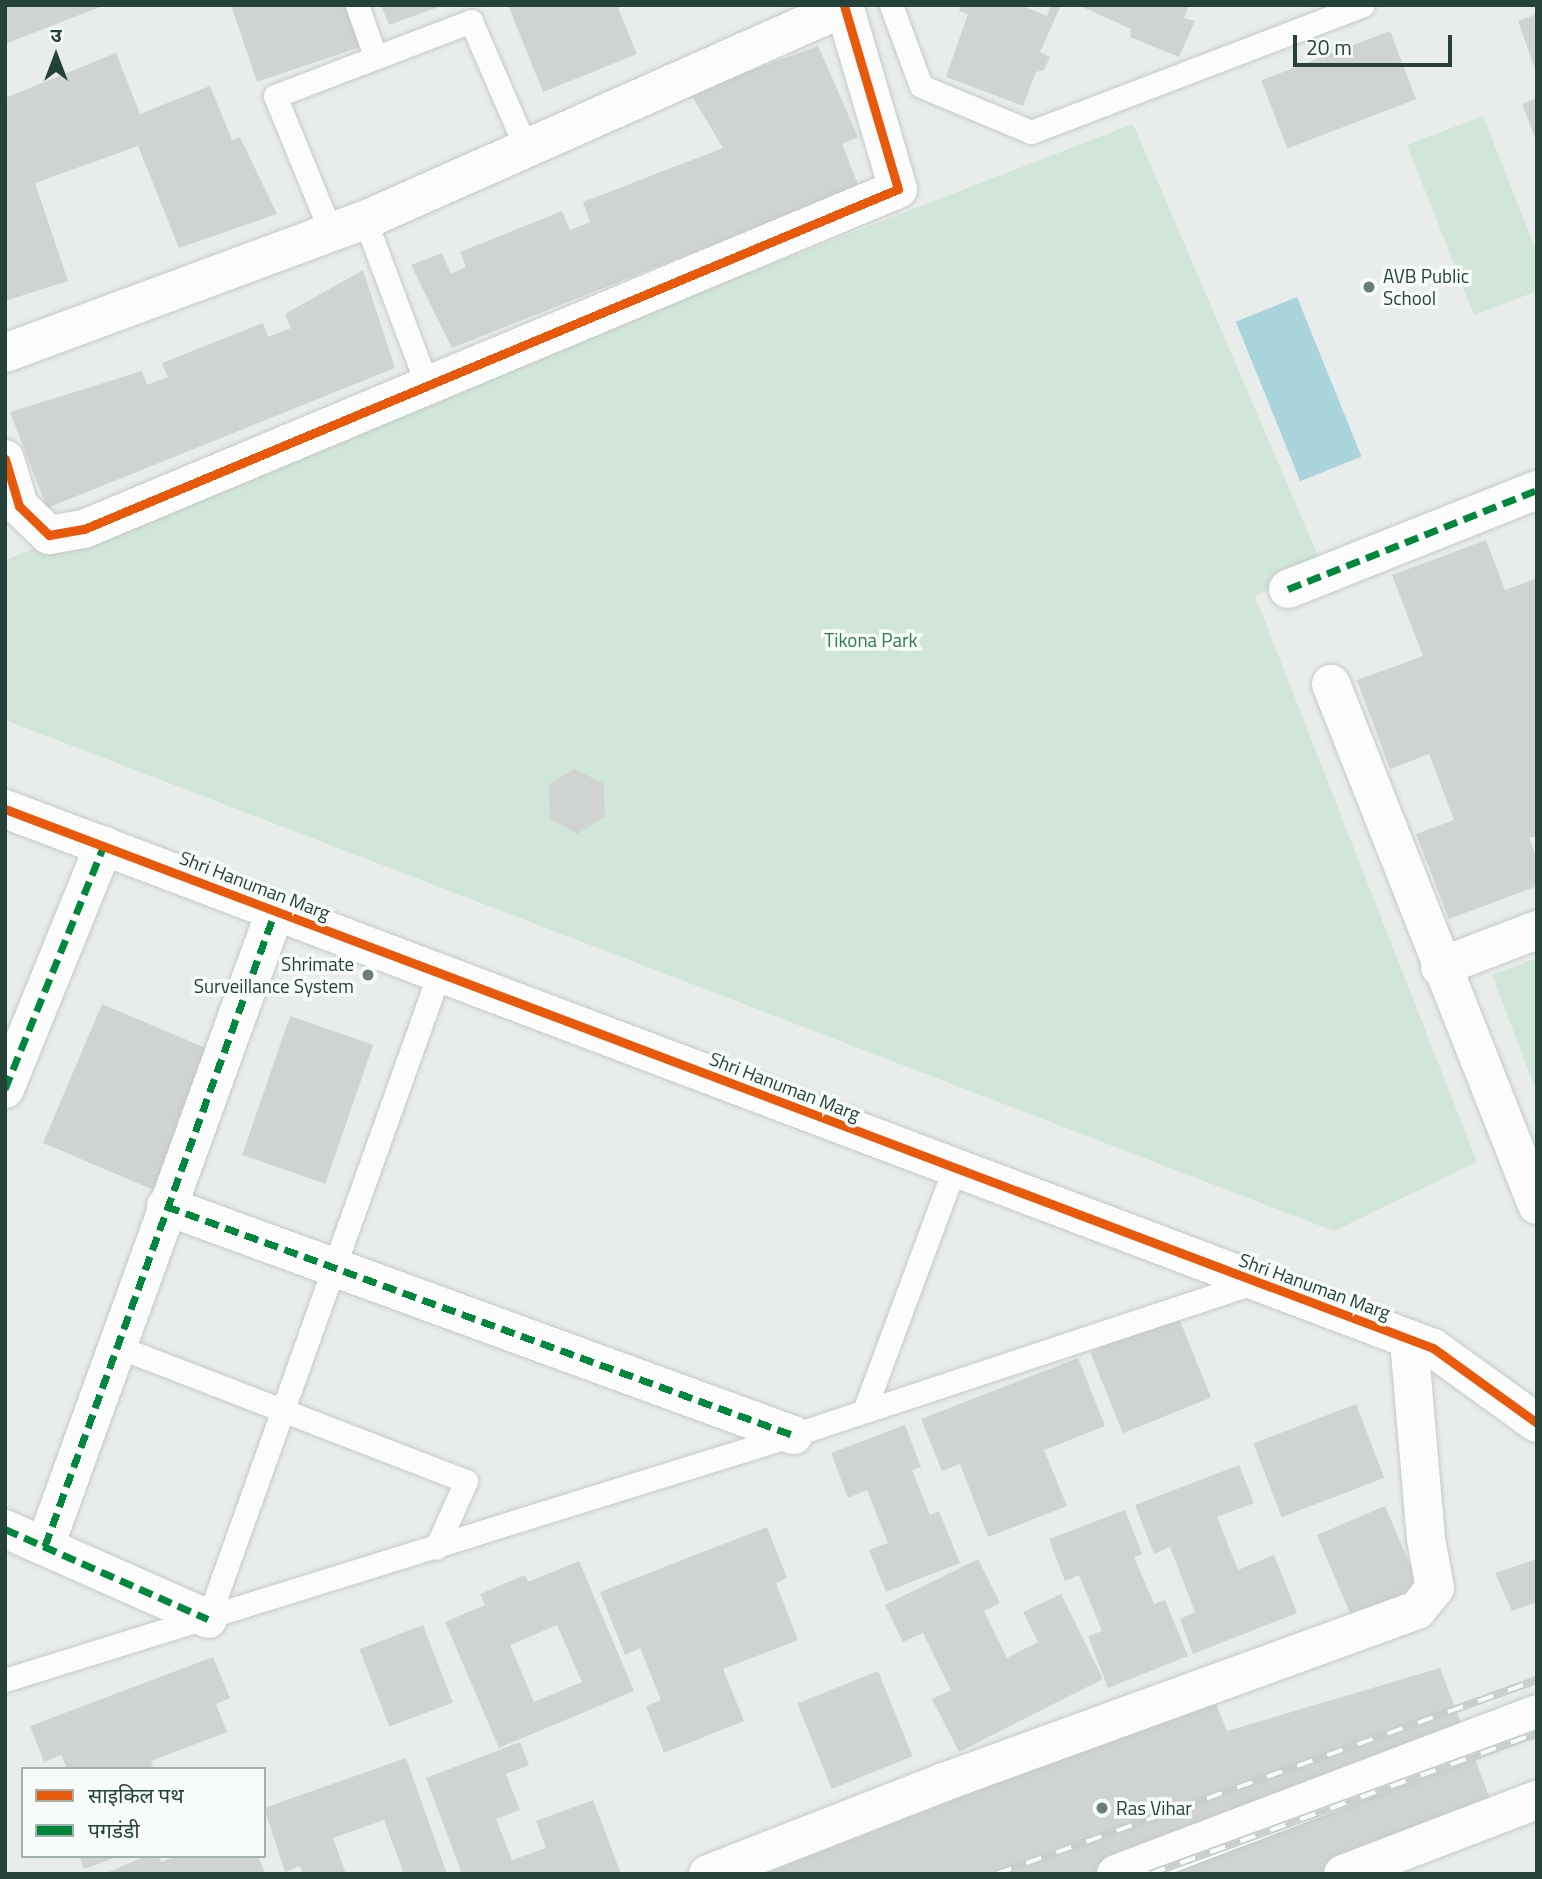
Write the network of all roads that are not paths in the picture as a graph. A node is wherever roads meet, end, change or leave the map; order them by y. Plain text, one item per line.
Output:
1 (357, 5) edge
2 (891, 5) edge
3 (1363, 5) edge
4 (845, 6) edge
5 (375, 56) junction
6 (525, 146) junction
7 (347, 225) junction
8 (5, 353) edge
9 (427, 385) junction
10 (5, 459) edge
11 (1537, 490) edge
12 (1288, 589) dead end
13 (1331, 684) dead end
14 (5, 809) edge
15 (104, 845) junction
16 (275, 912) junction
17 (1537, 930) edge
18 (1440, 967) junction
19 (439, 974) junction
20 (5, 1089) edge
21 (1528, 1154) edge
22 (954, 1169) junction
23 (1537, 1205) edge
24 (166, 1206) junction
25 (335, 1270) junction
26 (1255, 1282) junction
27 (1409, 1339) junction
28 (116, 1346) junction
29 (864, 1411) junction
30 (285, 1412) junction
31 (1537, 1423) edge
32 (793, 1435) junction
33 (5, 1529) edge
34 (45, 1546) junction
35 (436, 1548) junction
36 (208, 1619) junction
37 (5, 1679) edge
38 (1537, 1714) edge
39 (1537, 1800) edge
40 (708, 1874) edge
41 (1116, 1874) edge
42 (1343, 1874) edge

1 - 5 lane
2 - 3 lane
4 - 6 street
4 - 9 street
5 - 6 lane
5 - 7 lane
6 - 7 street
7 - 8 street
7 - 9 lane
9 - 10 street
11 - 12 street
13 - 18 street
14 - 15 street, Shri Hanuman Marg
15 - 16 street, Shri Hanuman Marg
15 - 20 street
16 - 19 street, Shri Hanuman Marg
16 - 24 street
17 - 18 street
18 - 21 street
19 - 22 street, Shri Hanuman Marg
19 - 25 lane
21 - 23 street
22 - 26 street, Shri Hanuman Marg
22 - 29 lane
24 - 25 street
24 - 28 street
25 - 30 lane
25 - 32 street
26 - 27 street, Shri Hanuman Marg
26 - 29 lane
27 - 31 street, Shri Hanuman Marg
27 - 40 street
28 - 30 lane
28 - 34 street
29 - 32 lane
30 - 35 lane
30 - 36 lane
32 - 35 lane
33 - 34 street
34 - 36 street
35 - 36 lane
36 - 37 lane
38 - 41 street
39 - 42 street

